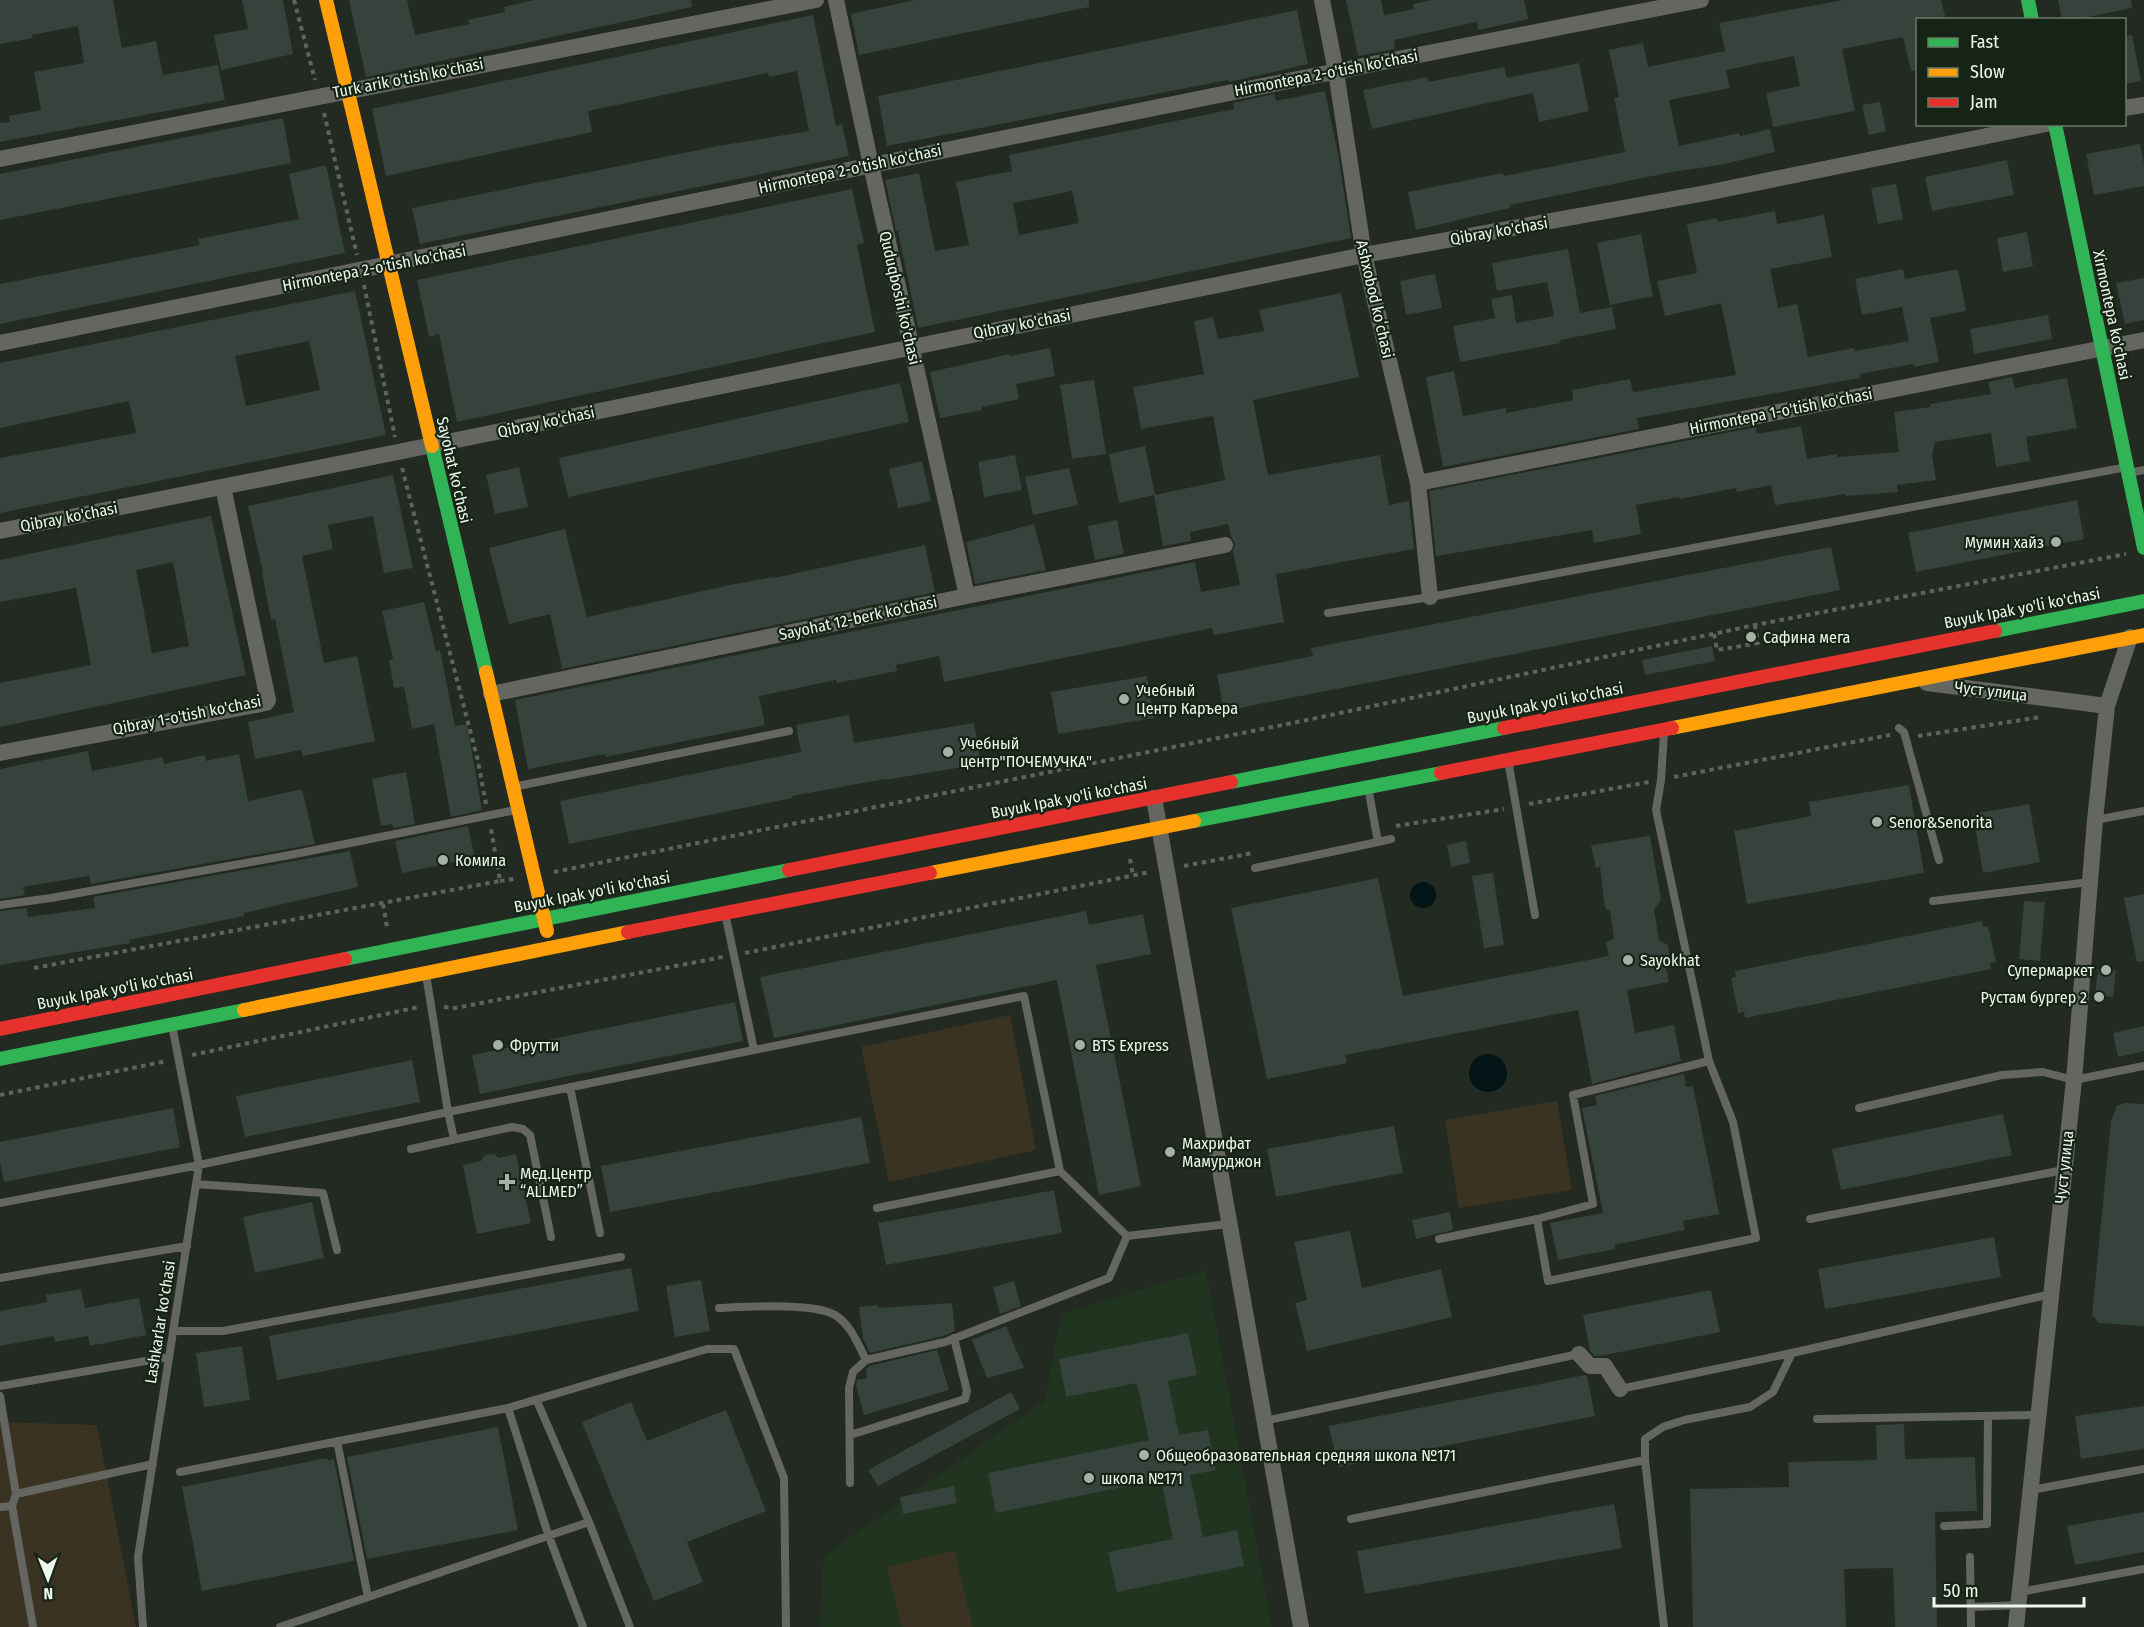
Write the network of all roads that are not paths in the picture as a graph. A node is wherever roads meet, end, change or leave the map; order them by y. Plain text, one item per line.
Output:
1 (326, 0) edge
2 (816, 0) edge
3 (836, 0) edge
4 (1322, 0) edge
5 (1701, 0) edge
6 (2028, 0) edge
7 (2032, 18) edge
8 (1336, 72) junction
9 (349, 90) junction
10 (2144, 105) edge
11 (2126, 108) edge
12 (2036, 126) edge
13 (2055, 126) edge
14 (0, 159) edge
15 (871, 165) junction
16 (1364, 255) junction
17 (388, 265) junction
18 (2144, 340) edge
19 (0, 343) edge
20 (911, 347) junction
21 (2102, 348) junction
22 (430, 446) junction
23 (2128, 470) junction
24 (2144, 470) edge
25 (1418, 483) junction
26 (223, 487) junction
27 (0, 531) edge
28 (1226, 545) dead end
29 (2139, 551) edge
30 (967, 596) junction
31 (1430, 597) junction
32 (2144, 601) edge
33 (1328, 613) dead end
34 (2138, 632) edge
35 (1910, 680) junction
36 (491, 694) junction
37 (2107, 706) junction
38 (1664, 729) junction
39 (1901, 730) road end
40 (789, 731) dead end
41 (0, 753) edge
42 (1508, 759) junction
43 (513, 787) junction
44 (1368, 787) junction
45 (1154, 798) junction
46 (518, 809) junction
47 (2144, 811) edge
48 (2095, 820) junction
49 (1159, 828) junction
50 (1391, 839) dead end
51 (1378, 842) junction
52 (1939, 860) dead end
53 (1255, 868) dead end
54 (2090, 882) junction
55 (1933, 902) dead end
56 (0, 905) edge
57 (725, 913) junction
58 (1535, 915) dead end
59 (544, 919) junction
60 (551, 947) junction
61 (426, 973) junction
62 (172, 1024) junction
63 (0, 1029) edge
64 (754, 1050) junction
65 (0, 1059) edge
66 (1709, 1061) junction
67 (2144, 1066) edge
68 (2074, 1080) junction
69 (570, 1087) junction
70 (1859, 1107) dead end
71 (448, 1112) junction
72 (454, 1139) junction
73 (411, 1149) dead end
74 (199, 1165) junction
75 (2064, 1170) junction
76 (1060, 1171) junction
77 (196, 1184) junction
78 (0, 1203) edge
79 (877, 1208) dead end
80 (1537, 1219) junction
81 (1810, 1219) dead end
82 (1228, 1224) junction
83 (600, 1233) dead end
84 (1127, 1236) junction
85 (550, 1237) dead end
86 (1439, 1239) dead end
87 (187, 1246) junction
88 (337, 1250) dead end
89 (621, 1257) dead end
90 (0, 1278) edge
91 (2051, 1294) junction
92 (719, 1308) dead end
93 (173, 1331) junction
94 (954, 1338) junction
95 (1792, 1353) junction
96 (1579, 1354) joint
97 (169, 1357) junction
98 (866, 1360) junction
99 (0, 1386) edge
100 (1620, 1389) joint
101 (0, 1396) edge
102 (537, 1401) junction
103 (508, 1408) junction
104 (2039, 1415) junction
105 (1988, 1416) junction
106 (1817, 1419) dead end
107 (1263, 1421) junction
108 (850, 1435) junction
109 (337, 1441) junction
110 (1645, 1460) junction
111 (153, 1464) junction
112 (2144, 1469) edge
113 (180, 1472) dead end
114 (850, 1483) dead end
115 (2031, 1490) junction
116 (16, 1494) junction
117 (12, 1506) junction
118 (0, 1507) edge
119 (1351, 1519) dead end
120 (589, 1522) junction
121 (1944, 1526) dead end
122 (548, 1534) junction
123 (1970, 1557) dead end
124 (2144, 1569) edge
125 (368, 1596) junction
126 (2019, 1598) junction
127 (1971, 1607) junction
128 (33, 1627) edge
129 (143, 1627) edge
130 (280, 1627) edge
131 (583, 1627) edge
132 (630, 1627) edge
133 (786, 1627) edge
134 (1301, 1627) edge
135 (1664, 1627) edge
136 (1971, 1627) edge
137 (2016, 1627) edge

1 - 9 main road, Sayohat koʻchasi
2 - 9 street, Turk arik o'tish ko'chasi
3 - 15 street, Quduqboshi ko'chasi
4 - 8 street, Ashxobod koʻchasi
5 - 8 street, Hirmontepa 2-o'tish ko'chasi
6 - 7 main road
8 - 15 street, Hirmontepa 2-o'tish ko'chasi
8 - 16 street, Ashxobod koʻchasi
9 - 14 street, Turk arik o'tish ko'chasi
9 - 17 main road, Sayohat koʻchasi
10 - 11 street
12 - 16 street, Qibray ko'chasi
13 - 21 main road, Xirmontepa ko'chasi
15 - 17 street, Hirmontepa 2-o'tish ko'chasi
15 - 20 street, Quduqboshi ko'chasi
16 - 20 street, Qibray ko'chasi
16 - 25 street, Ashxobod koʻchasi
17 - 19 street, Hirmontepa 2-o'tish ko'chasi
17 - 22 main road, Sayohat koʻchasi
18 - 21 street, Hirmontepa 1-o'tish ko'chasi
20 - 22 street, Qibray ko'chasi
20 - 30 street, Quduqboshi ko'chasi
21 - 23 main road, Xirmontepa ko'chasi
21 - 25 street, Hirmontepa 1-o'tish ko'chasi
22 - 26 street, Qibray ko'chasi
22 - 36 main road, Sayohat koʻchasi
23 - 24 lane
23 - 29 main road, Xirmontepa ko'chasi
23 - 31 lane
25 - 31 street, Ashxobod koʻchasi
26 - 27 street, Qibray ko'chasi
26 - 41 street, Qibray 1-o'tish ko'chasi
28 - 30 street, Sayohat 12-berk ko'chasi
30 - 36 street, Sayohat 12-berk ko'chasi
31 - 33 lane
32 - 45 main road, Buyuk Ipak yo'li ko'chasi
34 - 35 main road
34 - 37 street, Чуст улица
35 - 37 street, Чуст улица
35 - 38 main road
36 - 43 main road, Sayohat koʻchasi
37 - 48 street, Чуст улица
38 - 42 main road
38 - 66 lane
39 - 52 lane
40 - 43 lane
42 - 44 main road
42 - 58 lane
43 - 46 main road, Sayohat koʻchasi
44 - 49 main road
44 - 51 lane
45 - 49 street
45 - 59 main road, Buyuk Ipak yo'li ko'chasi
46 - 56 lane
46 - 59 main road, Sayohat koʻchasi
47 - 48 lane
48 - 54 street, Чуст улица
49 - 57 main road
49 - 82 street
50 - 51 lane
51 - 53 lane
54 - 55 lane
54 - 68 street, Чуст улица
57 - 60 main road
57 - 64 lane
59 - 60 main road, Sayohat koʻchasi
59 - 63 main road, Buyuk Ipak yo'li ko'chasi
60 - 61 main road
61 - 62 main road
61 - 71 lane
62 - 65 main road
62 - 74 lane, Lashkarlar ko'chasi
64 - 69 lane
64 - 76 lane
66 - 80 lane
66 - 80 lane
67 - 68 lane
68 - 70 lane
68 - 75 street, Чуст улица
69 - 71 lane
69 - 83 lane
71 - 72 lane
71 - 74 lane
72 - 73 lane
72 - 85 lane
74 - 77 lane, Lashkarlar ko'chasi
74 - 78 lane
75 - 81 lane
75 - 91 street, Чуст улица
76 - 79 lane
76 - 84 lane
77 - 87 lane, Lashkarlar ko'chasi
77 - 88 lane
80 - 86 lane
82 - 84 lane
82 - 107 street
84 - 94 lane
87 - 90 lane
87 - 93 lane, Lashkarlar ko'chasi
89 - 93 lane
91 - 95 lane
91 - 104 street, Чуст улица
92 - 98 lane
93 - 97 lane, Lashkarlar ko'chasi
94 - 98 lane
94 - 108 lane
95 - 100 lane
95 - 110 lane
96 - 100 street
96 - 107 lane
97 - 99 lane
97 - 111 lane, Lashkarlar ko'chasi
98 - 108 lane
101 - 116 lane
102 - 103 lane
102 - 120 lane
102 - 133 lane
103 - 109 lane
103 - 122 lane
104 - 105 lane
104 - 115 street, Чуст улица
105 - 106 lane
105 - 121 lane
107 - 134 street
108 - 114 lane
109 - 113 lane
109 - 125 lane
110 - 119 lane
110 - 135 lane
111 - 116 lane
111 - 129 lane, Lashkarlar ko'chasi
112 - 115 lane
115 - 126 street, Чуст улица
116 - 117 lane
117 - 118 lane
117 - 128 lane
120 - 122 lane
120 - 132 lane
122 - 125 lane
122 - 131 lane
123 - 127 lane
124 - 126 lane
125 - 130 lane
126 - 127 lane
126 - 137 street, Чуст улица
127 - 136 lane

